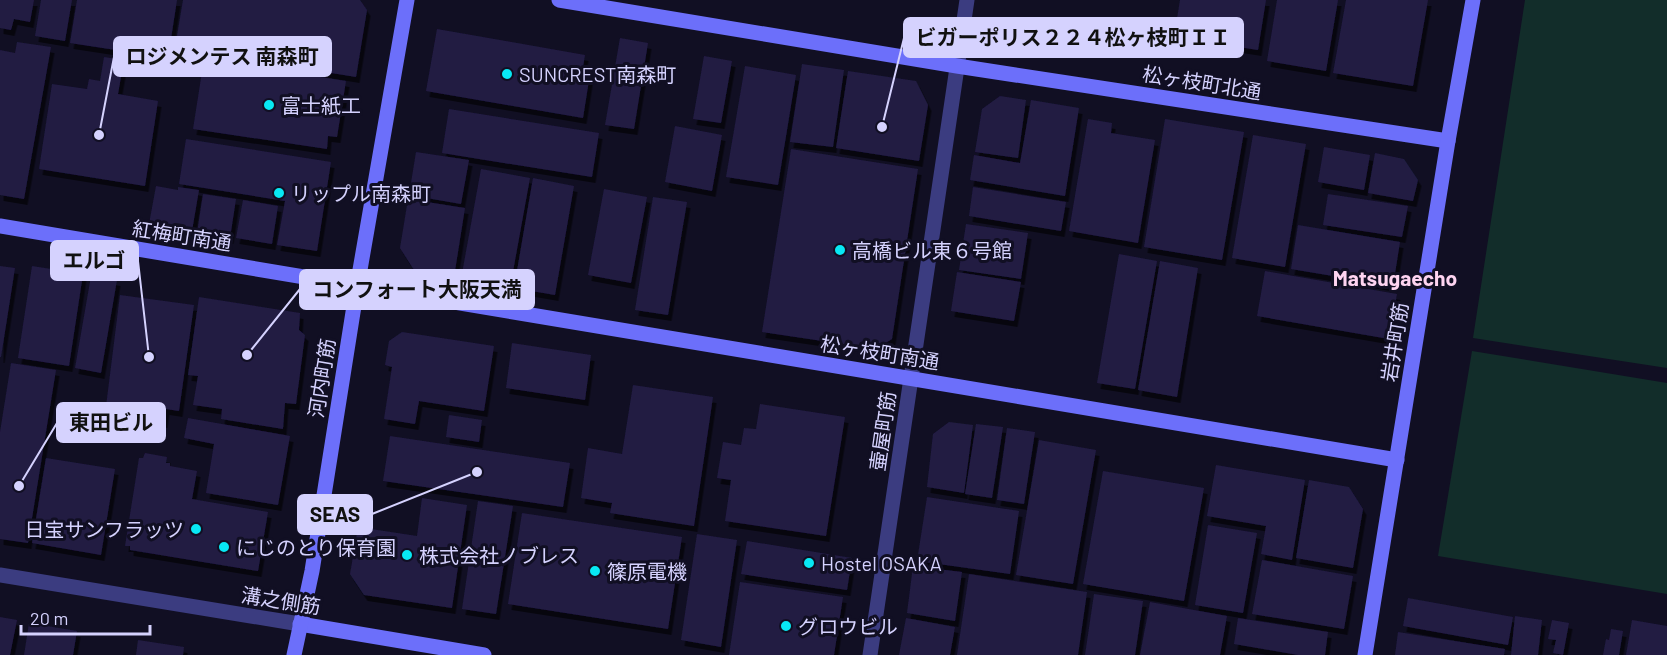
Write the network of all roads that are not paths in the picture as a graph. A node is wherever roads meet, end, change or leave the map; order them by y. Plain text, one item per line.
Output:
1 (407, 0) edge
2 (559, 0) edge
3 (967, 0) edge
4 (1473, 0) edge
5 (957, 66) junction
6 (1448, 141) junction
7 (0, 226) edge
8 (357, 287) junction
9 (911, 378) junction
10 (1397, 460) junction
11 (0, 575) edge
12 (300, 624) junction
13 (294, 655) edge
14 (484, 655) edge
15 (870, 655) edge
16 (1365, 655) edge

1 - 8 street, 河内町筋
2 - 5 street, 松ヶ枝町北通
3 - 5 street, 壷屋町筋
4 - 6 street, 岩井町筋
5 - 6 street, 松ヶ枝町北通
5 - 9 street, 壷屋町筋
6 - 10 street, 岩井町筋
7 - 8 street, 紅梅町南通
8 - 9 street, 松ヶ枝町南通
8 - 12 street, 河内町筋
9 - 10 street, 松ヶ枝町南通
9 - 15 street, 壷屋町筋
10 - 16 street, 岩井町筋
11 - 12 street, 溝之側筋
12 - 13 street, 河内町筋
12 - 14 street, 溝之側筋

